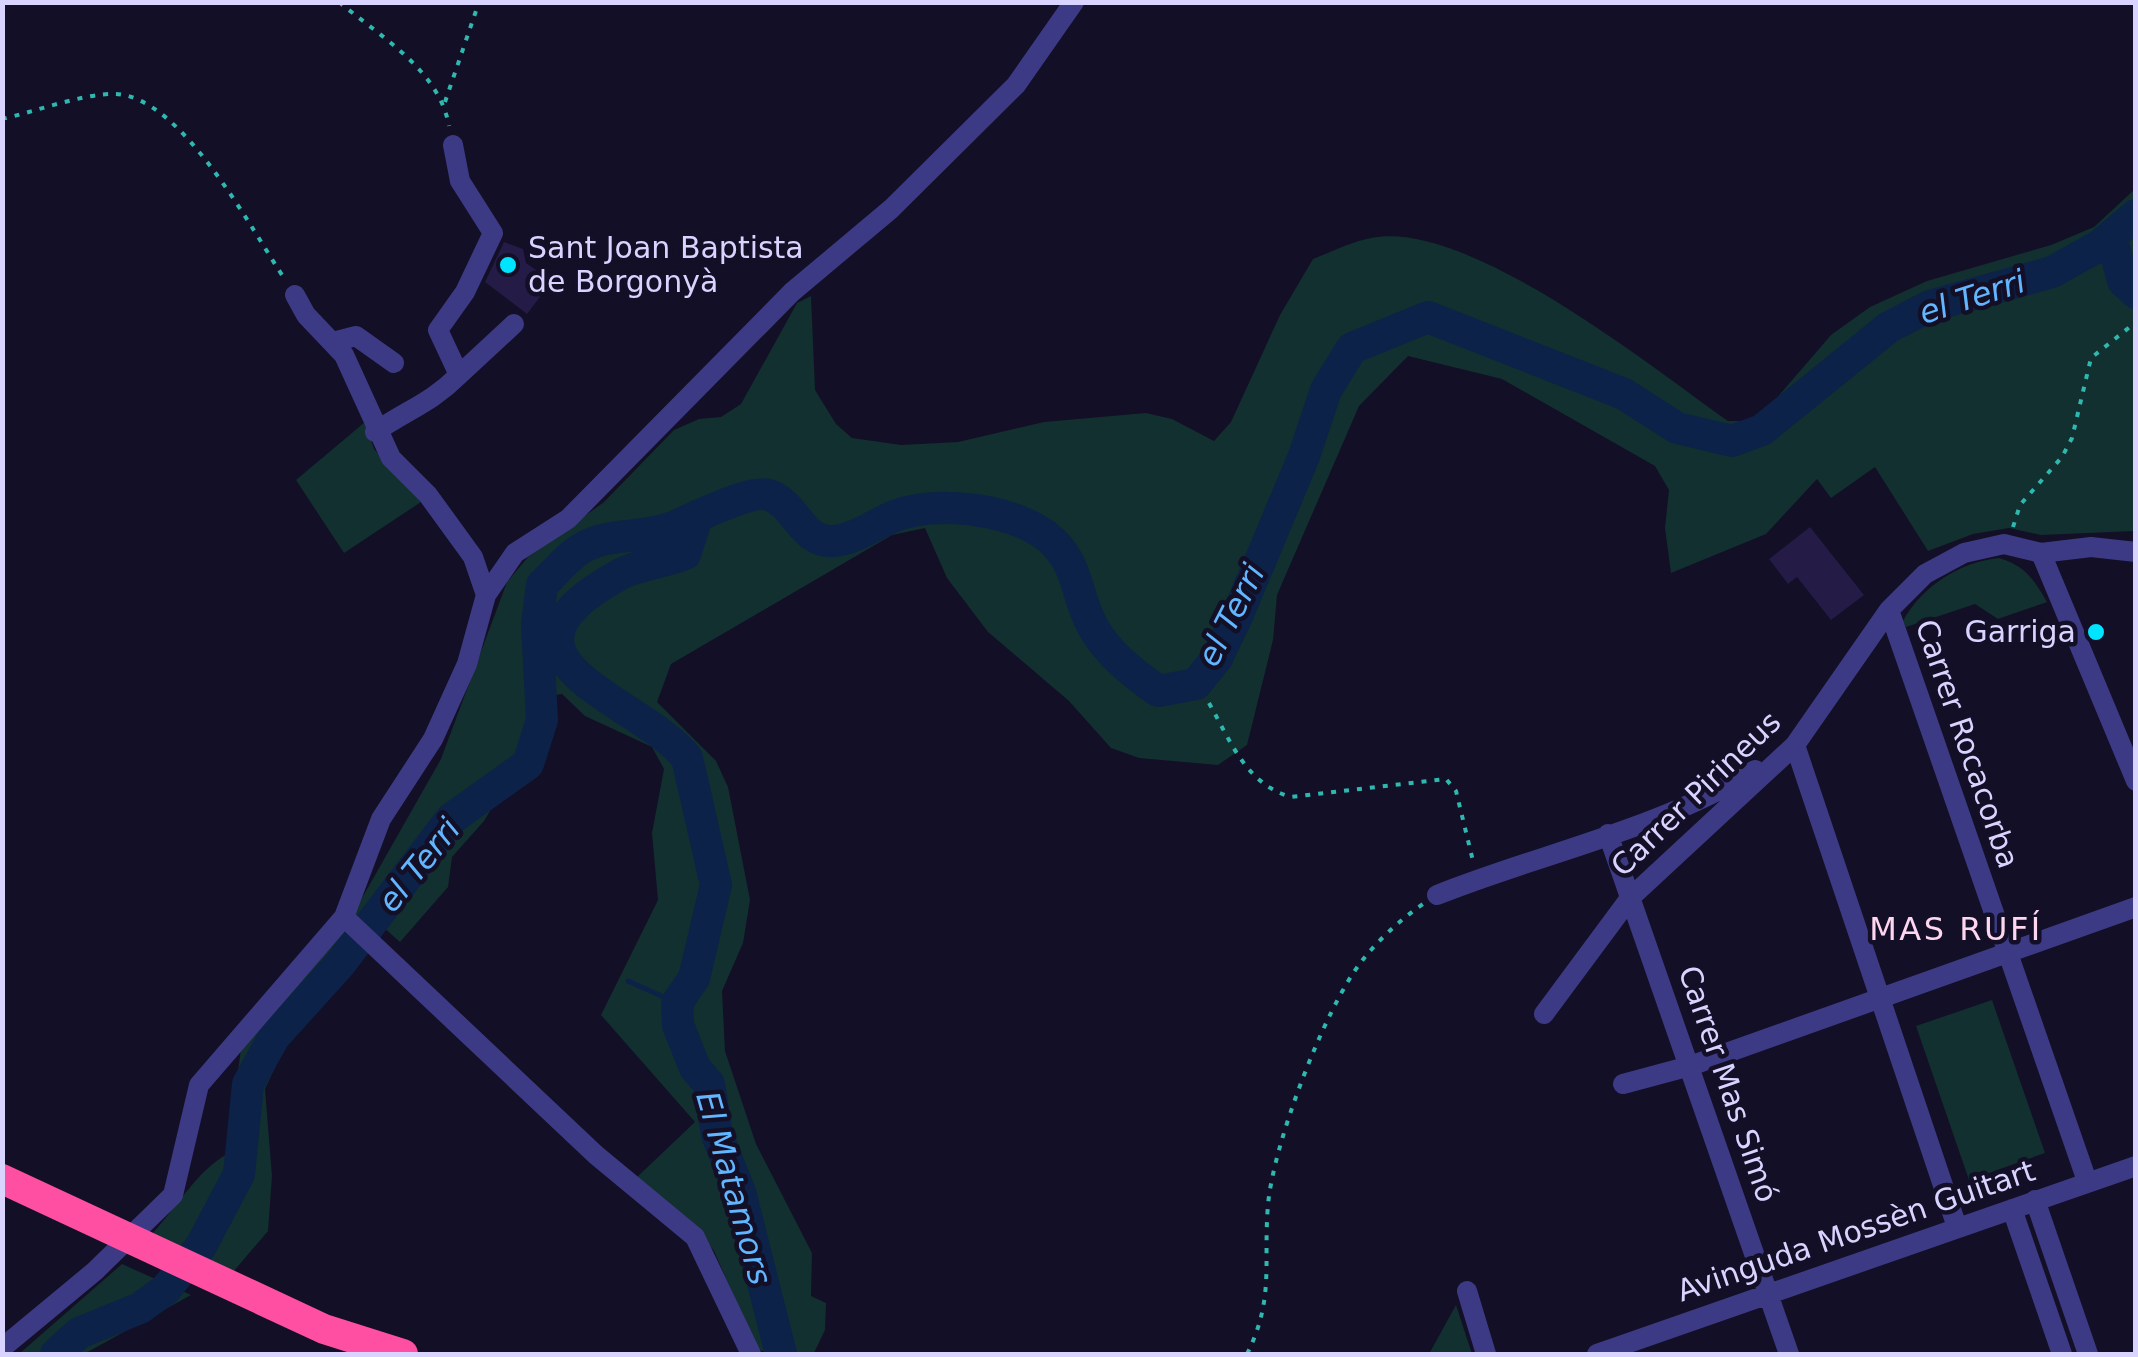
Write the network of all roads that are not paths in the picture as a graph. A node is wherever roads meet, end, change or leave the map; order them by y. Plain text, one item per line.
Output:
1 (1074, 2) edge
2 (452, 145) road end
3 (295, 295) road end
4 (514, 324) dead end
5 (332, 342) junction
6 (394, 362) dead end
7 (459, 375) junction
8 (375, 432) junction
9 (2136, 552) edge
10 (2041, 553) junction
11 (486, 594) junction
12 (1889, 610) junction
13 (1794, 744) junction
14 (2136, 782) edge
15 (1608, 834) junction
16 (1437, 895) road end
17 (1630, 898) junction
18 (2136, 908) edge
19 (344, 916) junction
20 (2007, 954) junction
21 (1882, 996) junction
22 (1544, 1014) dead end
23 (1690, 1066) junction
24 (1623, 1084) dead end
25 (2136, 1166) edge
26 (2, 1179) edge
27 (2087, 1182) junction
28 (2, 1197) edge
29 (2035, 1200) junction
30 (2012, 1209) junction
31 (1957, 1227) junction
32 (106, 1236) junction
33 (209, 1283) junction
34 (1467, 1291) dead end
35 (1769, 1292) junction
36 (324, 1328) junction
37 (2, 1348) edge
38 (348, 1354) edge
39 (377, 1354) edge
40 (403, 1354) edge
41 (751, 1354) edge
42 (1486, 1354) edge
43 (1597, 1354) edge
44 (1789, 1354) edge
45 (2062, 1354) edge
46 (2088, 1354) edge

1 - 11 street
2 - 7 street
3 - 5 street
4 - 7 street
5 - 6 street
5 - 8 street
7 - 8 street
8 - 11 street
9 - 10 street
10 - 12 street, Carrer Pirineus
10 - 14 street
11 - 19 street
12 - 13 street, Carrer Pirineus
12 - 20 street, Carrer Rocacorba
13 - 15 street
13 - 17 street, Carrer Pirineus
13 - 21 street
15 - 16 street
15 - 17 street, Carrer Mas Simó
17 - 22 street, Carrer Pirineus
17 - 23 street, Carrer Mas Simó
18 - 20 street
19 - 37 street
19 - 41 street
20 - 21 street
20 - 27 street, Carrer Rocacorba
21 - 23 street
21 - 31 street
23 - 24 street
23 - 35 street, Carrer Mas Simó
25 - 27 street, Avinguda Mossèn Guitart
26 - 32 highway
27 - 29 street, Avinguda Mossèn Guitart
28 - 32 highway
29 - 30 street, Avinguda Mossèn Guitart
29 - 46 street
30 - 31 street, Avinguda Mossèn Guitart
30 - 45 street
31 - 35 street, Avinguda Mossèn Guitart
32 - 33 highway
33 - 36 highway
33 - 38 highway
34 - 42 street
35 - 43 street, Avinguda Mossèn Guitart
35 - 44 street, Carrer Mas Simó
36 - 39 highway
36 - 40 highway

